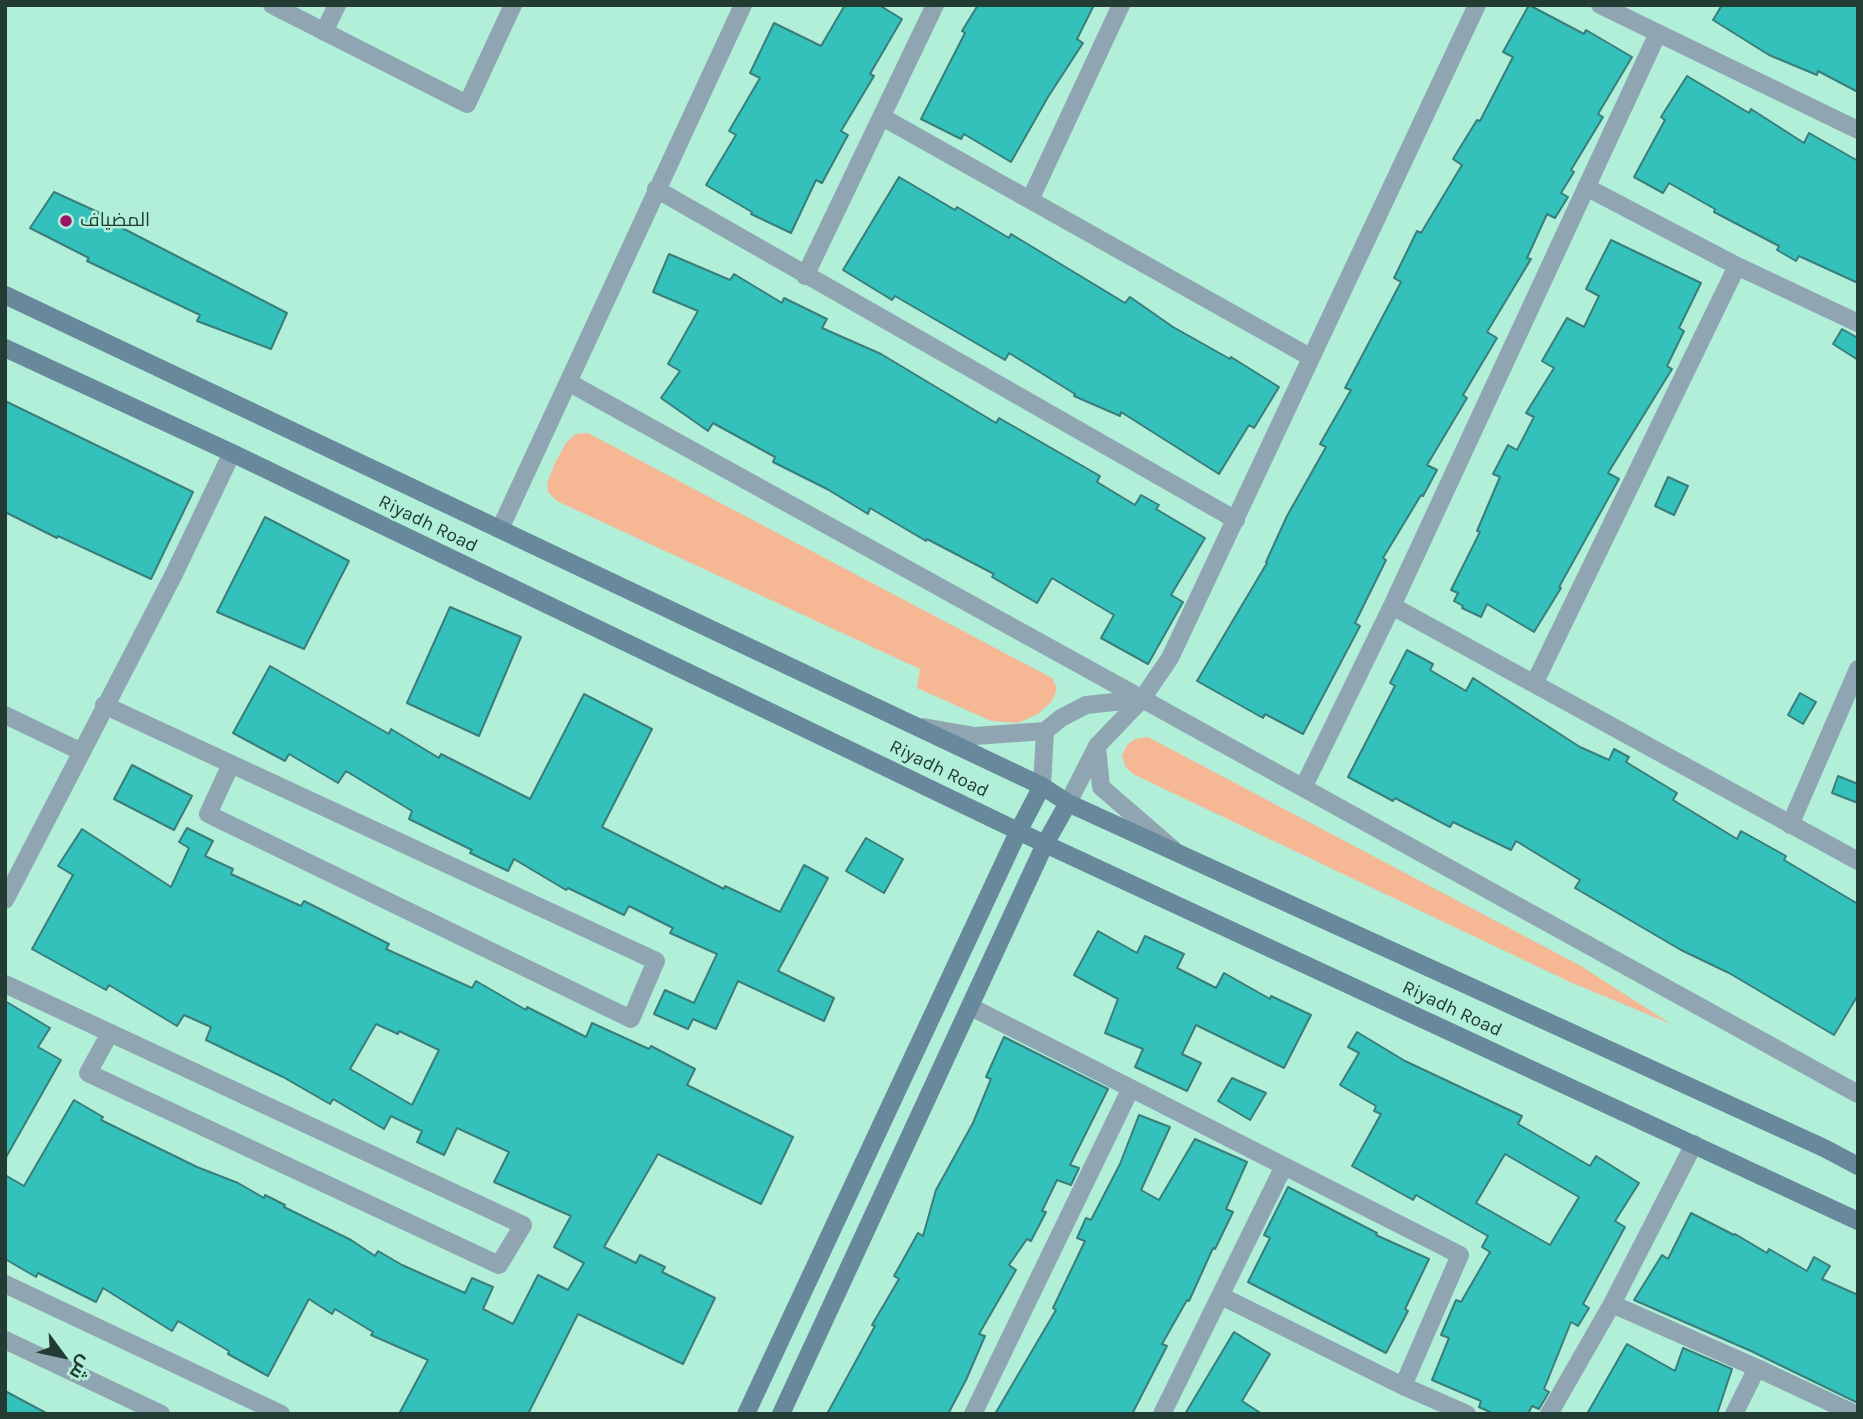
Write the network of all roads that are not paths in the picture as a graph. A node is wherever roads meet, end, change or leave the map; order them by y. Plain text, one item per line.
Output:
1 (272, 5) edge
2 (337, 5) edge
3 (513, 5) edge
4 (743, 5) edge
5 (935, 5) edge
6 (1121, 5) edge
7 (1477, 5) edge
8 (1600, 5) edge
9 (324, 32) junction
10 (1658, 33) junction
11 (882, 117) junction
12 (1858, 130) edge
13 (1586, 187) junction
14 (656, 189) junction
15 (1030, 200) junction
16 (1737, 266) junction
17 (805, 276) junction
18 (5, 295) edge
19 (1858, 323) edge
20 (5, 348) edge
21 (1310, 357) junction
22 (568, 382) junction
23 (232, 453) junction
24 (1236, 520) junction
25 (500, 529) junction
26 (1392, 606) junction
27 (1858, 669) edge
28 (1534, 684) junction
29 (1142, 699) junction
30 (1121, 701) junction
31 (104, 705) junction
32 (5, 715) edge
33 (1121, 722) junction
34 (912, 726) junction
35 (1045, 731) junction
36 (1097, 746) junction
37 (82, 752) junction
38 (230, 764) junction
39 (1042, 786) junction
40 (1303, 788) junction
41 (1068, 803) junction
42 (1790, 825) junction
43 (1019, 830) junction
44 (1045, 844) junction
45 (1176, 852) junction
46 (1858, 861) edge
47 (5, 900) edge
48 (5, 984) edge
49 (971, 1007) junction
50 (110, 1033) junction
51 (1856, 1088) edge
52 (1130, 1090) junction
53 (1694, 1144) junction
54 (1284, 1166) junction
55 (1858, 1166) edge
56 (1858, 1221) edge
57 (5, 1284) edge
58 (1221, 1296) junction
59 (1612, 1304) junction
60 (5, 1340) edge
61 (1757, 1368) junction
62 (1403, 1386) junction
63 (162, 1414) edge
64 (281, 1414) edge
65 (746, 1414) edge
66 (781, 1414) edge
67 (973, 1414) edge
68 (1162, 1414) edge
69 (1467, 1414) edge
70 (1549, 1414) edge
71 (1734, 1414) edge
72 (1855, 1414) edge

1 - 9 street
2 - 9 street
3 - 9 street
4 - 14 street
5 - 11 street
6 - 15 street
7 - 21 street
8 - 10 street
10 - 12 street
10 - 13 street
11 - 15 street
11 - 17 street
13 - 16 street
13 - 26 street
14 - 17 street
14 - 22 street
15 - 21 street
16 - 19 street
16 - 28 street
17 - 24 street
18 - 25 street
20 - 23 street, Riyadh Road
21 - 24 street
22 - 25 street
22 - 29 street
23 - 31 street
23 - 43 street, Riyadh Road
24 - 29 street
25 - 34 street
26 - 28 street
26 - 40 street
27 - 42 street
28 - 42 street
29 - 30 street
29 - 33 street
29 - 40 street
30 - 33 street
30 - 35 street
31 - 37 street
31 - 38 street
32 - 37 street
33 - 36 street
34 - 35 street
34 - 39 street
35 - 39 street
36 - 41 street
36 - 45 street
37 - 47 street
38 - 38 street
39 - 41 street
39 - 43 street
40 - 51 street
41 - 44 street
41 - 45 street
42 - 46 street
43 - 44 street, Riyadh Road
43 - 65 street
44 - 49 street
44 - 53 street, Riyadh Road
45 - 55 street
48 - 50 street
49 - 52 street
49 - 66 street
50 - 50 street
52 - 54 street
52 - 67 street
53 - 56 street, Riyadh Road
53 - 59 street
54 - 58 street
54 - 62 street
57 - 64 street
58 - 62 street
58 - 68 street
59 - 61 street
59 - 70 street
60 - 63 street
61 - 71 street
61 - 72 street
62 - 69 street

